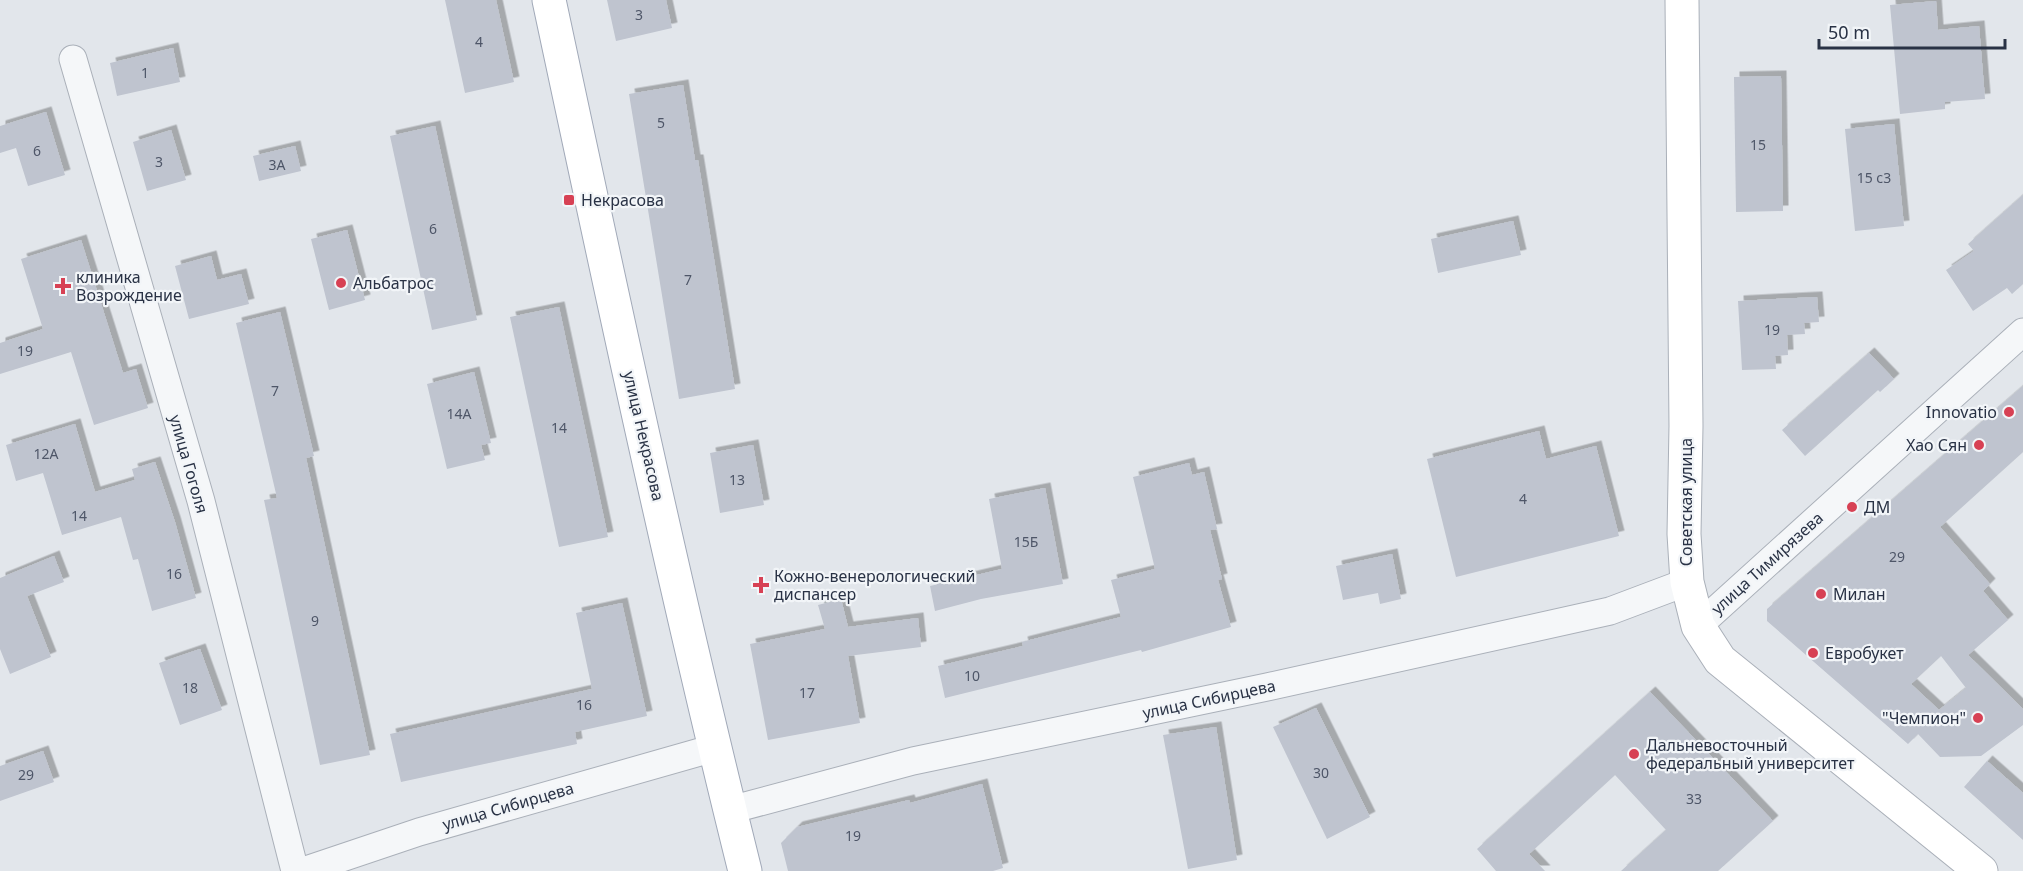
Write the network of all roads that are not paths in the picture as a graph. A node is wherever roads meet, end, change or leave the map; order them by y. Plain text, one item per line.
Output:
1 (549, 0) edge
2 (1682, 0) edge
3 (73, 59) dead end
4 (2023, 332) edge
5 (1687, 582) junction
6 (1698, 626) junction
7 (714, 748) junction
8 (730, 810) junction
9 (295, 871) edge
10 (303, 871) edge
11 (745, 871) edge
12 (1981, 871) edge

1 - 7 main road, улица Некрасова
2 - 5 main road, Советская улица
3 - 9 street, улица Гоголя
4 - 6 street, улица Тимирязева
5 - 6 main road, Советская улица
5 - 8 street, улица Сибирцева
6 - 12 main road, Советская улица
7 - 8 main road, улица Некрасова
7 - 10 street, улица Сибирцева
8 - 11 main road, улица Некрасова

